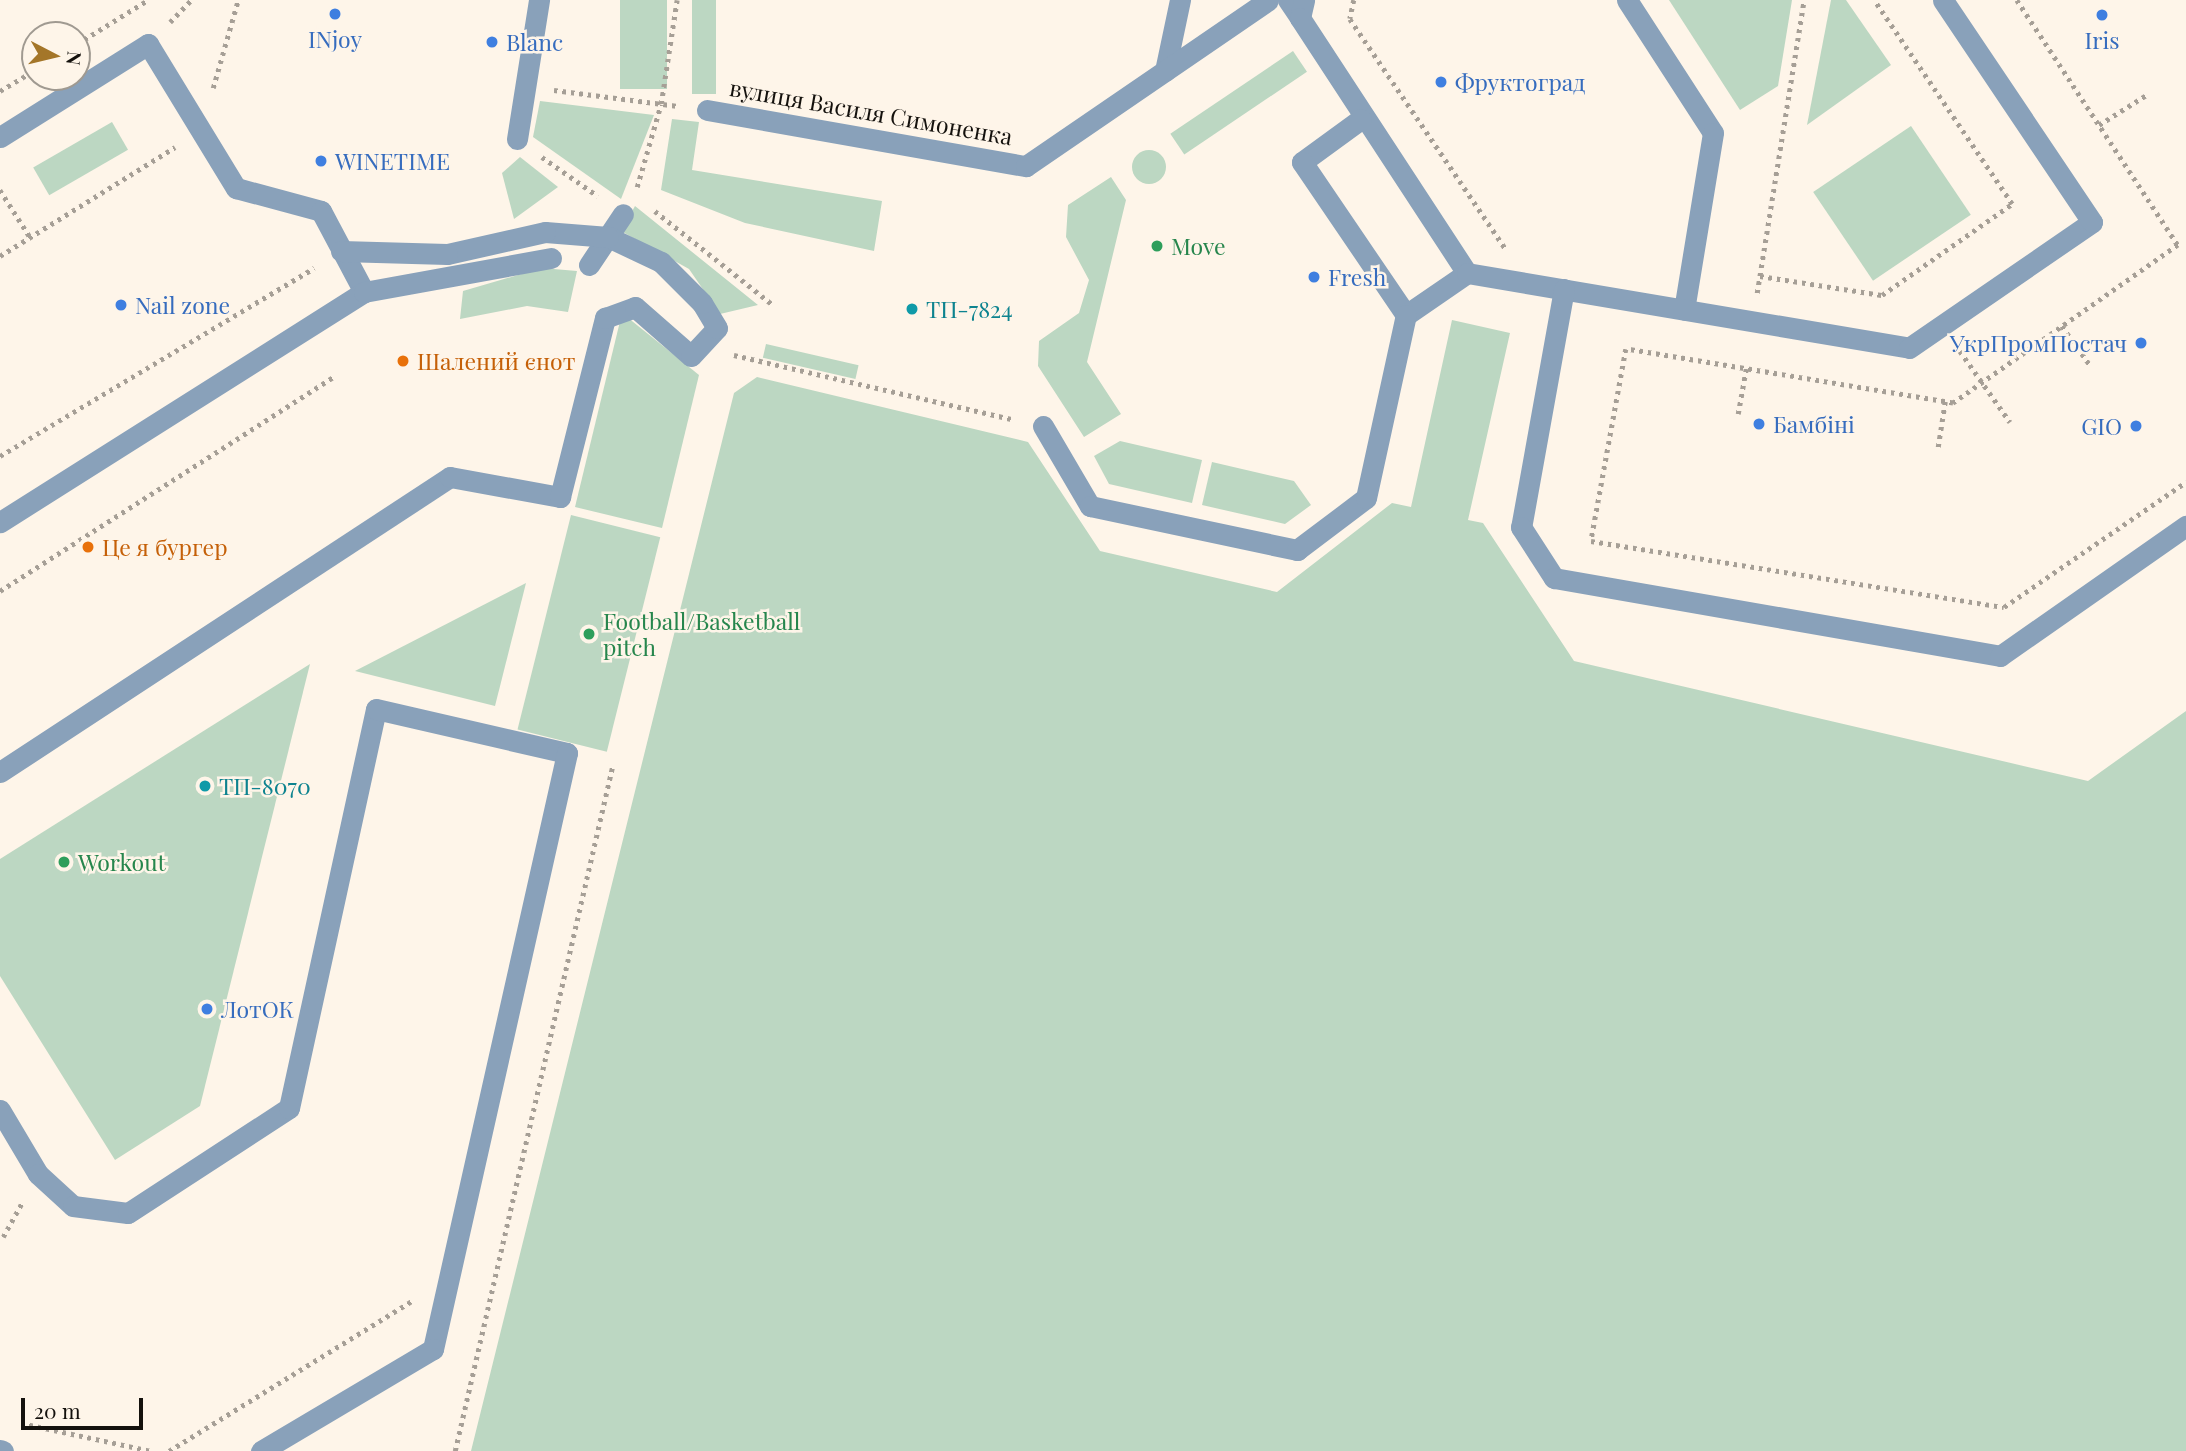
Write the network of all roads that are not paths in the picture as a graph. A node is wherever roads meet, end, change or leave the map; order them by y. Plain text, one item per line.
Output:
1 (539, 0) edge
2 (1180, 0) edge
3 (1268, 0) edge
4 (1288, 0) edge
5 (1627, 0) edge
6 (1943, 0) edge
7 (1302, 9) edge
8 (1166, 71) junction
9 (707, 110) dead end
10 (1361, 119) junction
11 (0, 136) edge
12 (517, 139) road end
13 (623, 214) road end
14 (608, 237) junction
15 (341, 251) junction
16 (551, 258) dead end
17 (589, 265) dead end
18 (1467, 273) junction
19 (1564, 289) junction
20 (364, 292) junction
21 (1684, 310) junction
22 (1406, 315) junction
23 (1043, 426) road end
24 (0, 522) edge
25 (2186, 526) edge
26 (0, 772) edge
27 (0, 1111) edge
28 (261, 1451) edge

1 - 12 lane
2 - 8 lane
3 - 8 lane, вулиця Василя Симоненка
4 - 7 lane
5 - 21 lane
6 - 21 lane
7 - 10 lane
8 - 9 lane, вулиця Василя Симоненка
10 - 18 lane
10 - 22 lane
11 - 15 lane
13 - 14 lane
14 - 15 lane
14 - 17 lane
14 - 26 lane
15 - 20 lane
16 - 20 lane
18 - 19 lane
18 - 22 lane
19 - 21 lane
19 - 25 lane
20 - 24 lane
22 - 23 lane
27 - 28 lane

